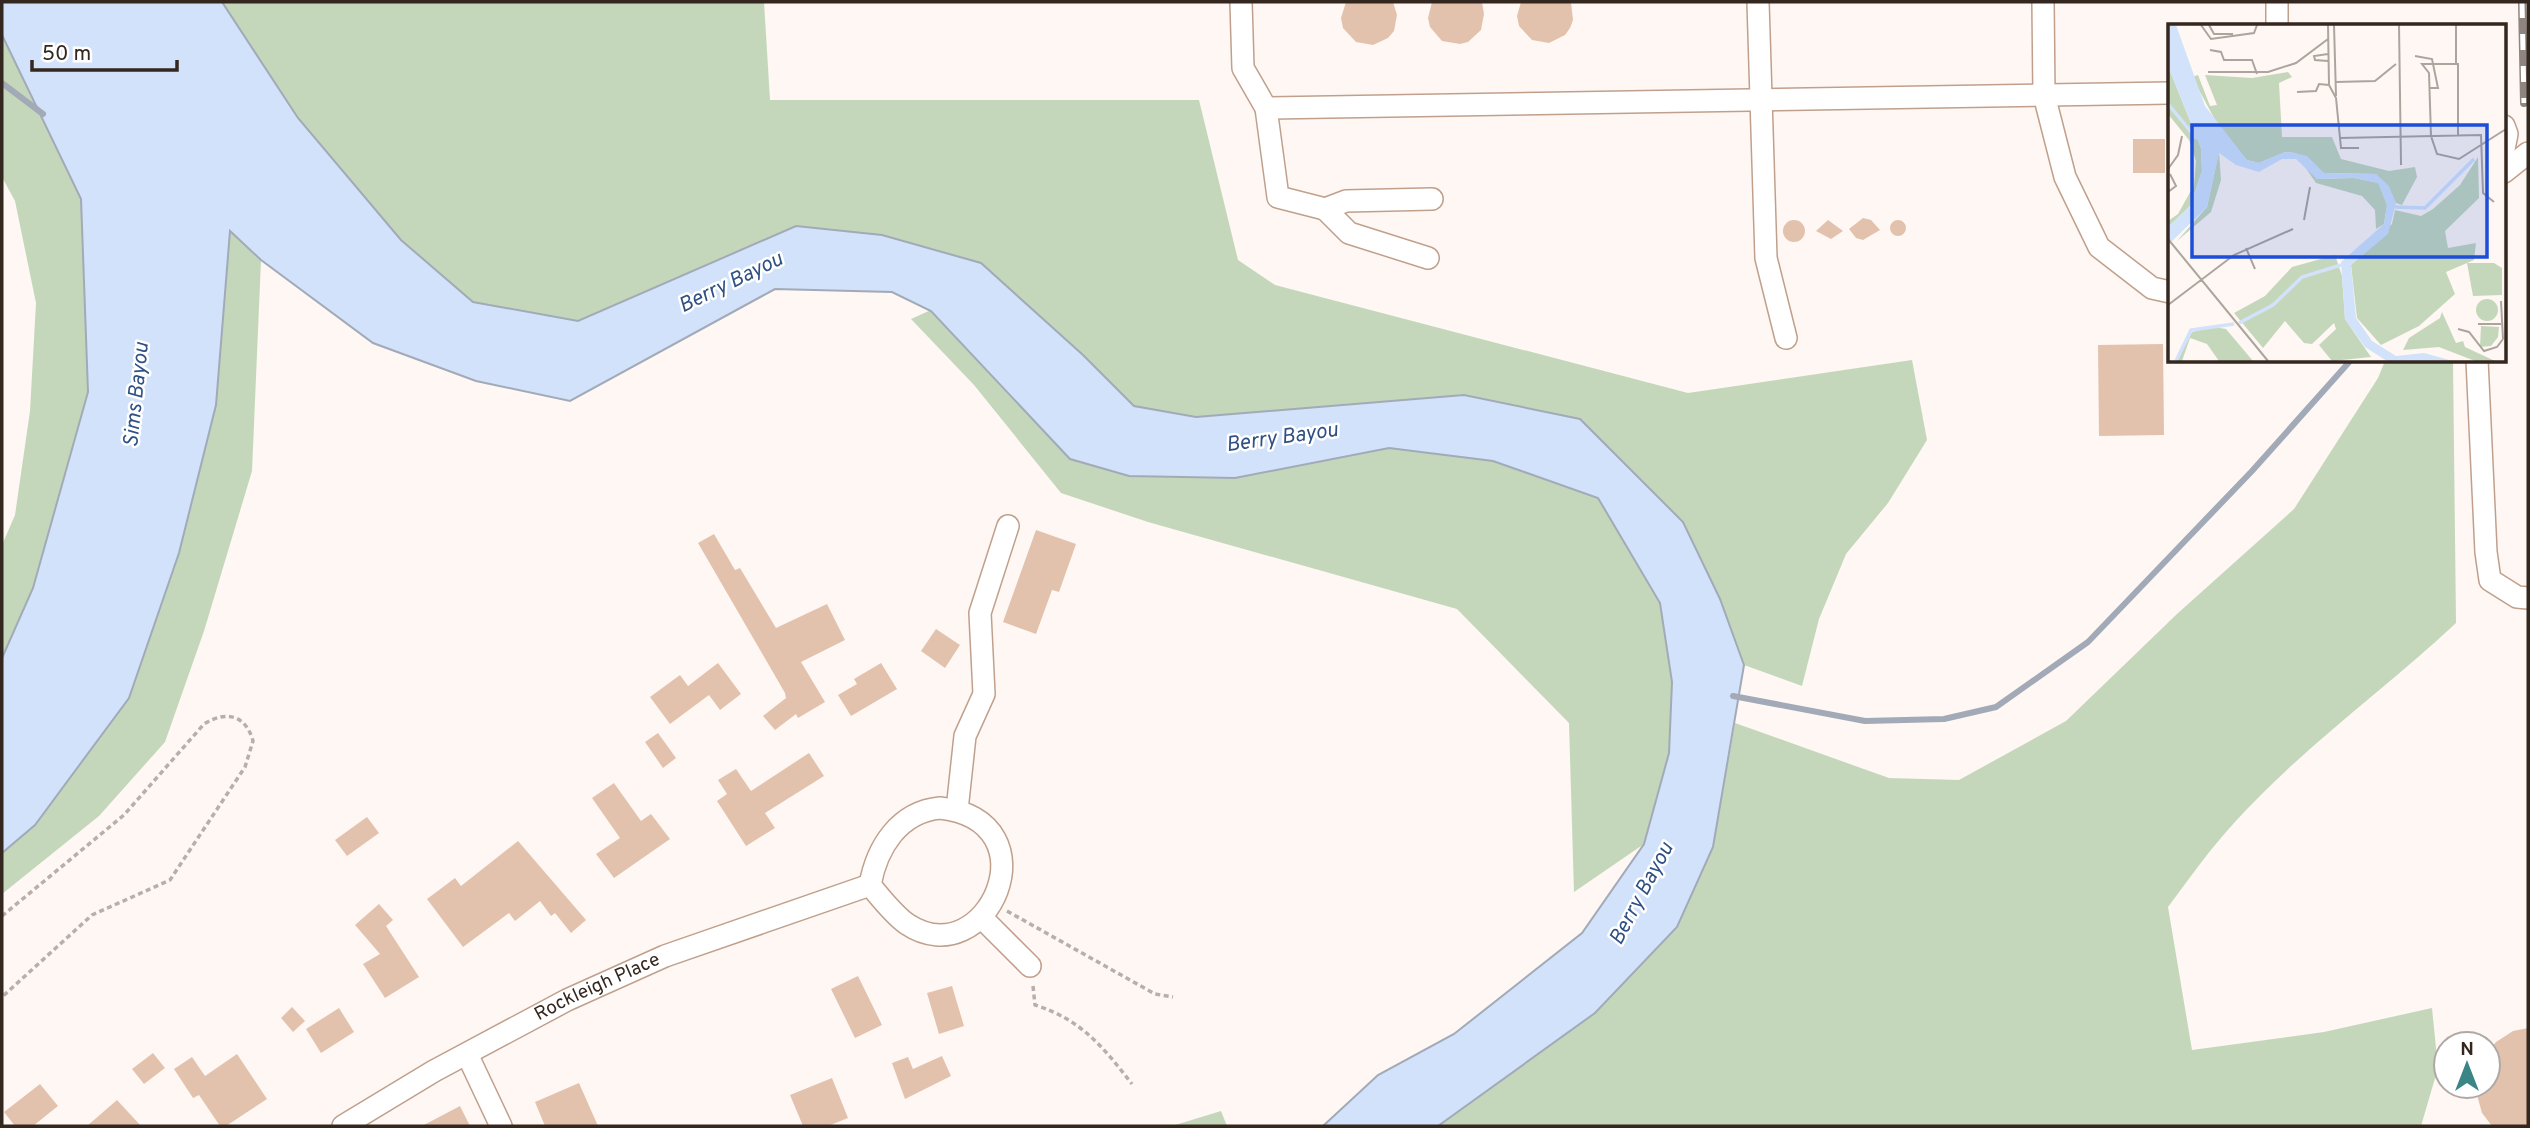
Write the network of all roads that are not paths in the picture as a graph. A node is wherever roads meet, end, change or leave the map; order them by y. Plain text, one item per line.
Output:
1 (1241, 2) edge
2 (1758, 2) edge
3 (2043, 2) edge
4 (2277, 2) edge
5 (2277, 24) edge
6 (2168, 93) edge
7 (2044, 95) junction
8 (1759, 100) junction
9 (1266, 108) junction
10 (2528, 153) edge
11 (2506, 170) edge
12 (1432, 199) dead end
13 (1325, 209) junction
14 (1428, 258) dead end
15 (2168, 292) edge
16 (1786, 338) dead end
17 (2477, 362) edge
18 (1008, 526) dead end
19 (2528, 598) edge
20 (957, 810) junction
21 (870, 885) junction
22 (987, 911) junction
23 (1030, 966) road end
24 (467, 1054) junction
25 (343, 1126) edge
26 (501, 1126) edge

1 - 9 street
2 - 8 street
3 - 7 street
4 - 5 street
6 - 7 street
7 - 8 street
7 - 15 street
8 - 9 street
8 - 16 street
9 - 13 street
10 - 11 street
12 - 13 street
13 - 14 street
17 - 19 street
18 - 20 street
20 - 21 street
20 - 22 street
21 - 22 street
21 - 24 street, Rockleigh Place
22 - 23 street
24 - 25 street, Rockleigh Place
24 - 26 street

